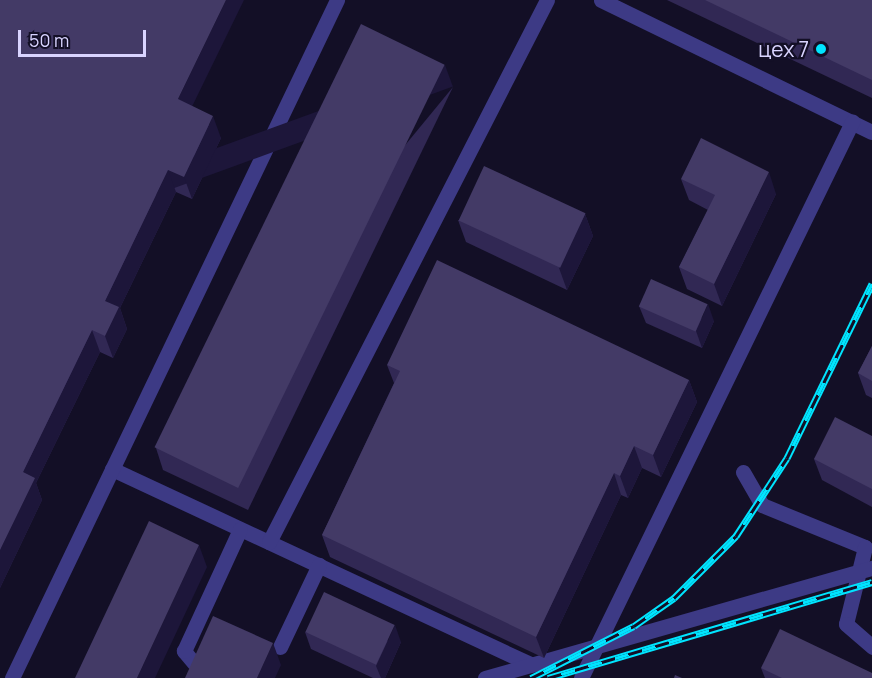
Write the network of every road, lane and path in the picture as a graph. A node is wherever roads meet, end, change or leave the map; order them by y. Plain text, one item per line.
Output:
1 (337, 0) edge
2 (547, 0) edge
3 (601, 0) edge
4 (852, 122) junction
5 (872, 132) edge
6 (112, 469) junction
7 (743, 472) dead end
8 (240, 529) junction
9 (269, 542) junction
10 (319, 565) junction
11 (866, 570) edge
12 (597, 646) junction
13 (280, 647) dead end
14 (872, 647) edge
15 (194, 663) edge
16 (532, 665) junction
17 (12, 678) edge
18 (485, 678) edge
19 (581, 678) edge

1 - 6 lane
2 - 9 lane
3 - 4 lane
4 - 5 lane
4 - 12 lane
6 - 8 lane
6 - 17 lane
7 - 11 lane
8 - 9 lane
8 - 15 lane
9 - 10 lane
10 - 13 lane
10 - 16 lane
11 - 12 lane
11 - 14 lane
12 - 16 lane
12 - 19 lane
16 - 18 lane

